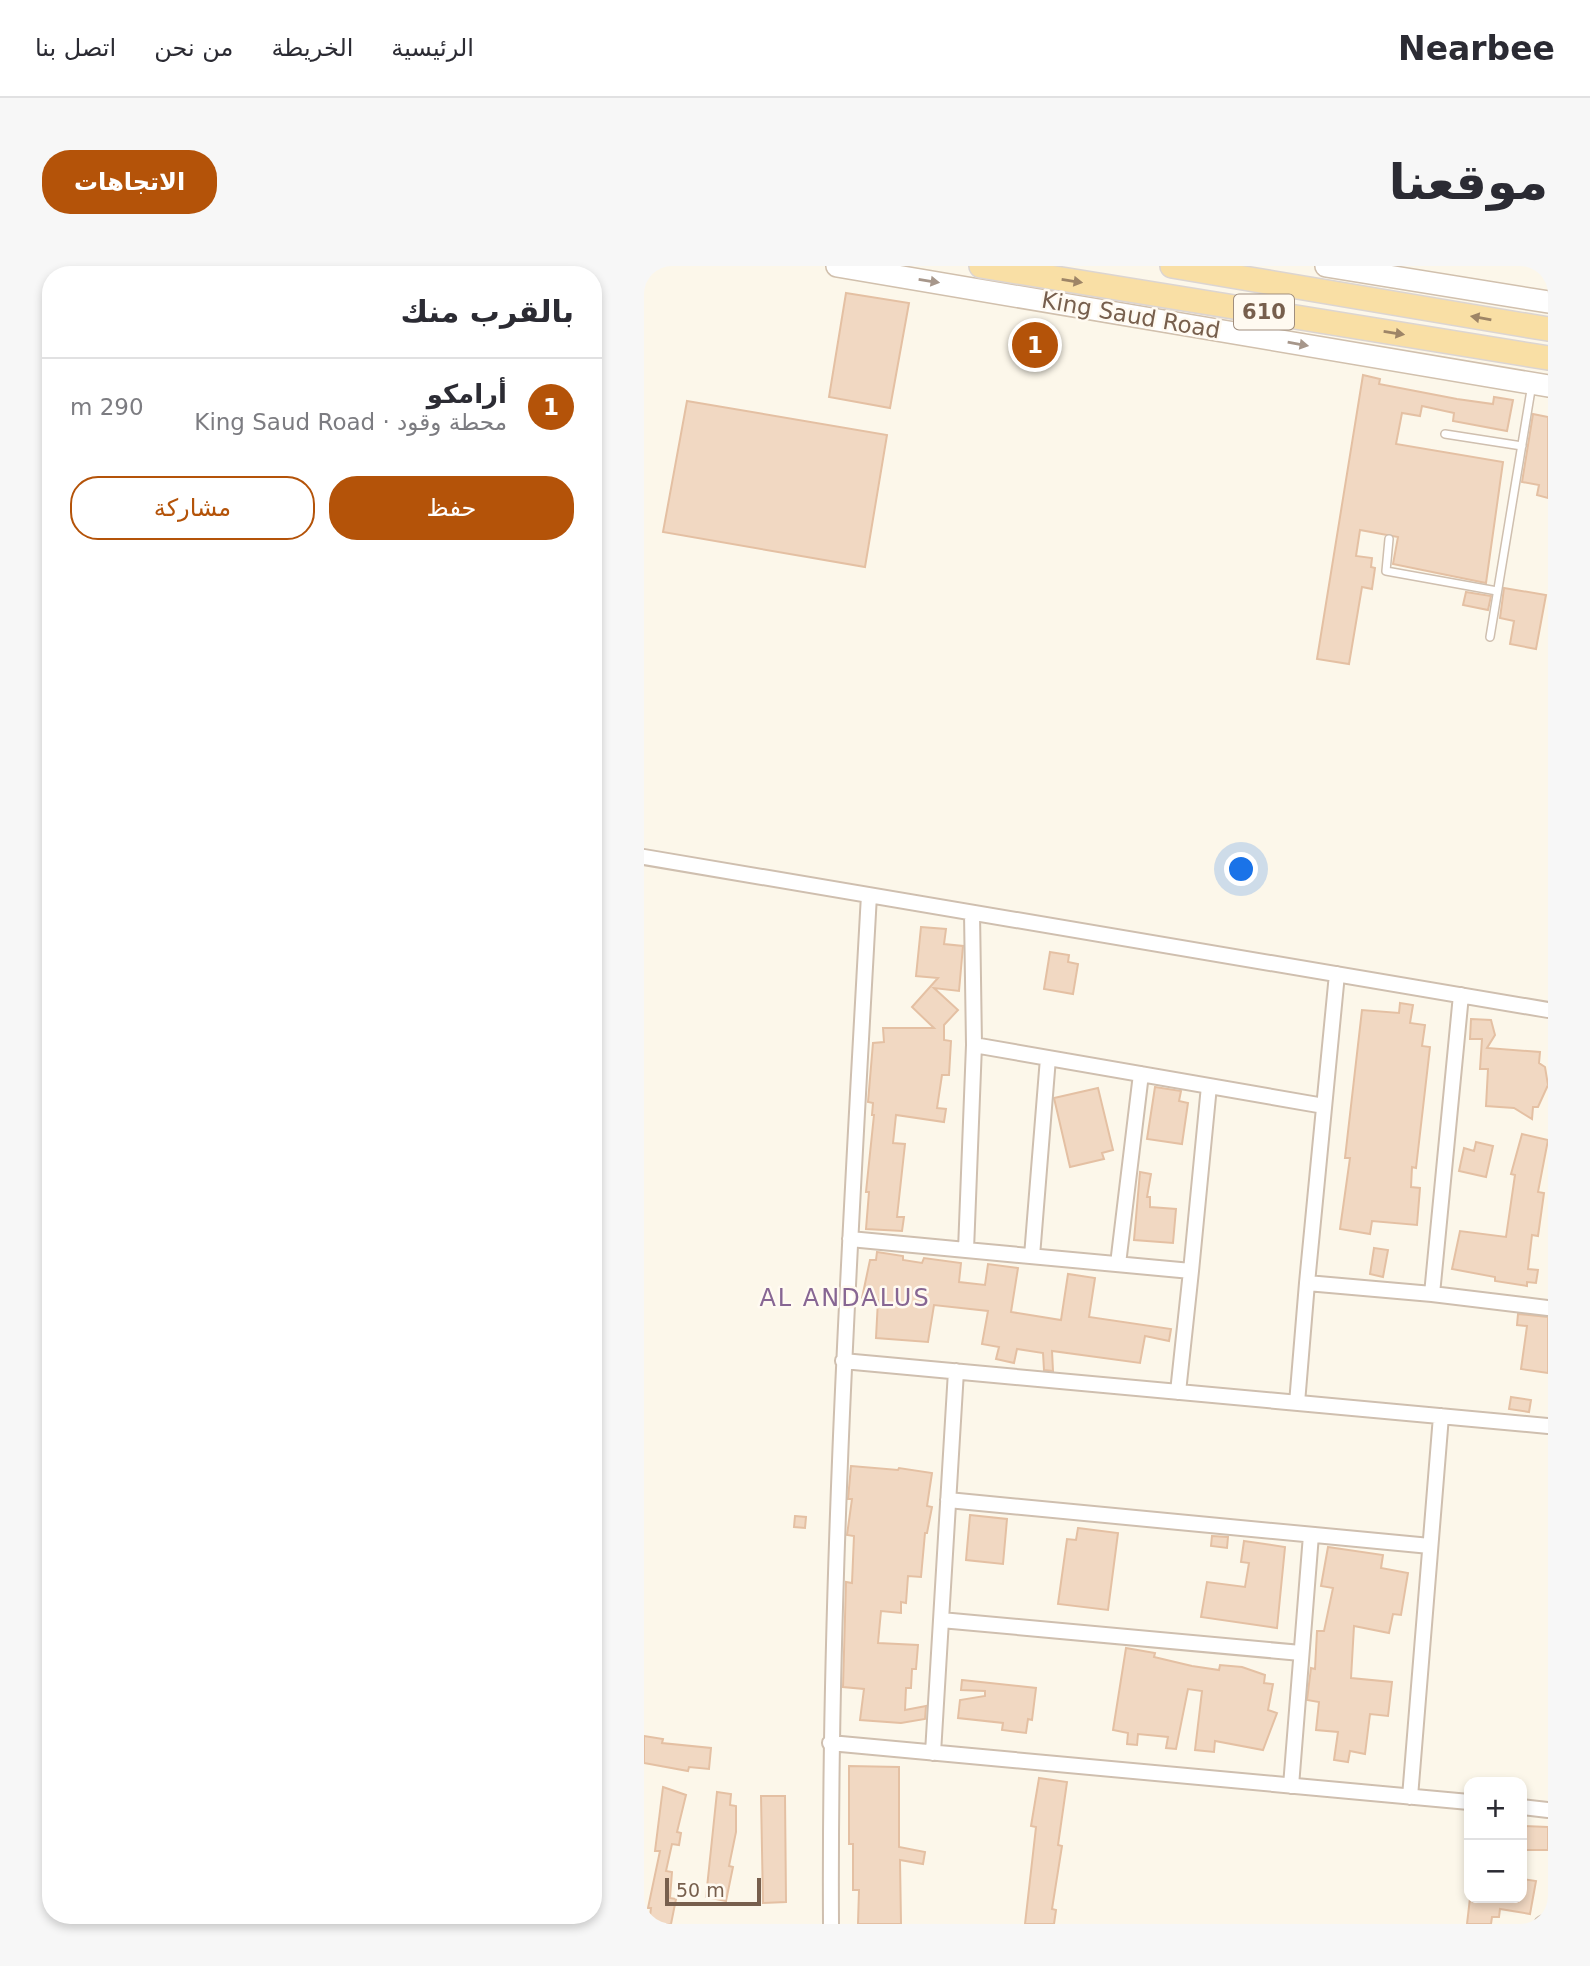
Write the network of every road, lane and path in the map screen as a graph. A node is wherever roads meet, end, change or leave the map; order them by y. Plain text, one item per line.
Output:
1 (838, 266) edge
2 (981, 266) edge
3 (1172, 266) edge
4 (1326, 266) edge
5 (1548, 302) edge
6 (1548, 329) edge
7 (1548, 358) edge
8 (1540, 385) edge
9 (1445, 434) dead end
10 (1522, 446) junction
11 (1389, 539) dead end
12 (1497, 591) junction
13 (1490, 637) dead end
14 (644, 857) edge
15 (869, 895) junction
16 (972, 912) junction
17 (1337, 974) junction
18 (1461, 995) junction
19 (1548, 1010) edge
20 (974, 1045) junction
21 (1048, 1058) junction
22 (1141, 1074) junction
23 (1209, 1086) junction
24 (1324, 1106) junction
25 (850, 1239) junction
26 (966, 1250) junction
27 (1032, 1256) junction
28 (1118, 1264) junction
29 (1191, 1271) junction
30 (1307, 1283) junction
31 (1432, 1294) junction
32 (1548, 1308) edge
33 (843, 1361) junction
34 (956, 1371) junction
35 (1178, 1392) junction
36 (1297, 1403) junction
37 (1441, 1416) junction
38 (1548, 1426) edge
39 (948, 1500) junction
40 (1311, 1535) junction
41 (1430, 1546) junction
42 (941, 1620) junction
43 (1301, 1653) junction
44 (830, 1743) junction
45 (933, 1753) junction
46 (1291, 1786) junction
47 (1410, 1797) junction
48 (1464, 1802) edge
49 (1527, 1808) edge
50 (1548, 1810) edge
51 (1548, 1921) edge
52 (831, 1924) edge
53 (1542, 1924) edge

1 -> 8 main road, King Saud Road
2 -> 7 main road, King Saud Road / 610
6 -> 3 main road, 610
4 - 5 main road
8 - 10 lane
9 - 10 lane
10 - 12 lane
11 - 12 lane
12 - 13 lane
14 - 15 street
15 - 16 street
15 - 25 street
16 - 17 street
16 - 20 street
17 - 18 street
17 - 24 street
18 - 19 street
18 - 31 street
20 - 21 street
20 - 26 street
21 - 22 street
21 - 27 street
22 - 23 street
22 - 28 street
23 - 24 street
23 - 29 street
24 - 30 street
25 - 26 street
25 - 33 street
26 - 27 street
27 - 28 street
28 - 29 street
29 - 35 street
30 - 31 street
30 - 36 street
31 - 32 street
33 - 34 street
33 - 44 street
34 - 35 street
34 - 39 street
35 - 36 street
36 - 37 street
37 - 38 street
37 - 41 street
39 - 40 street
39 - 42 street
40 - 41 street
40 - 43 street
41 - 47 street
42 - 43 street
42 - 45 street
43 - 46 street
44 - 45 street
44 - 52 street
45 - 46 street
46 - 47 street
47 - 48 street
49 - 50 street
51 - 53 street

